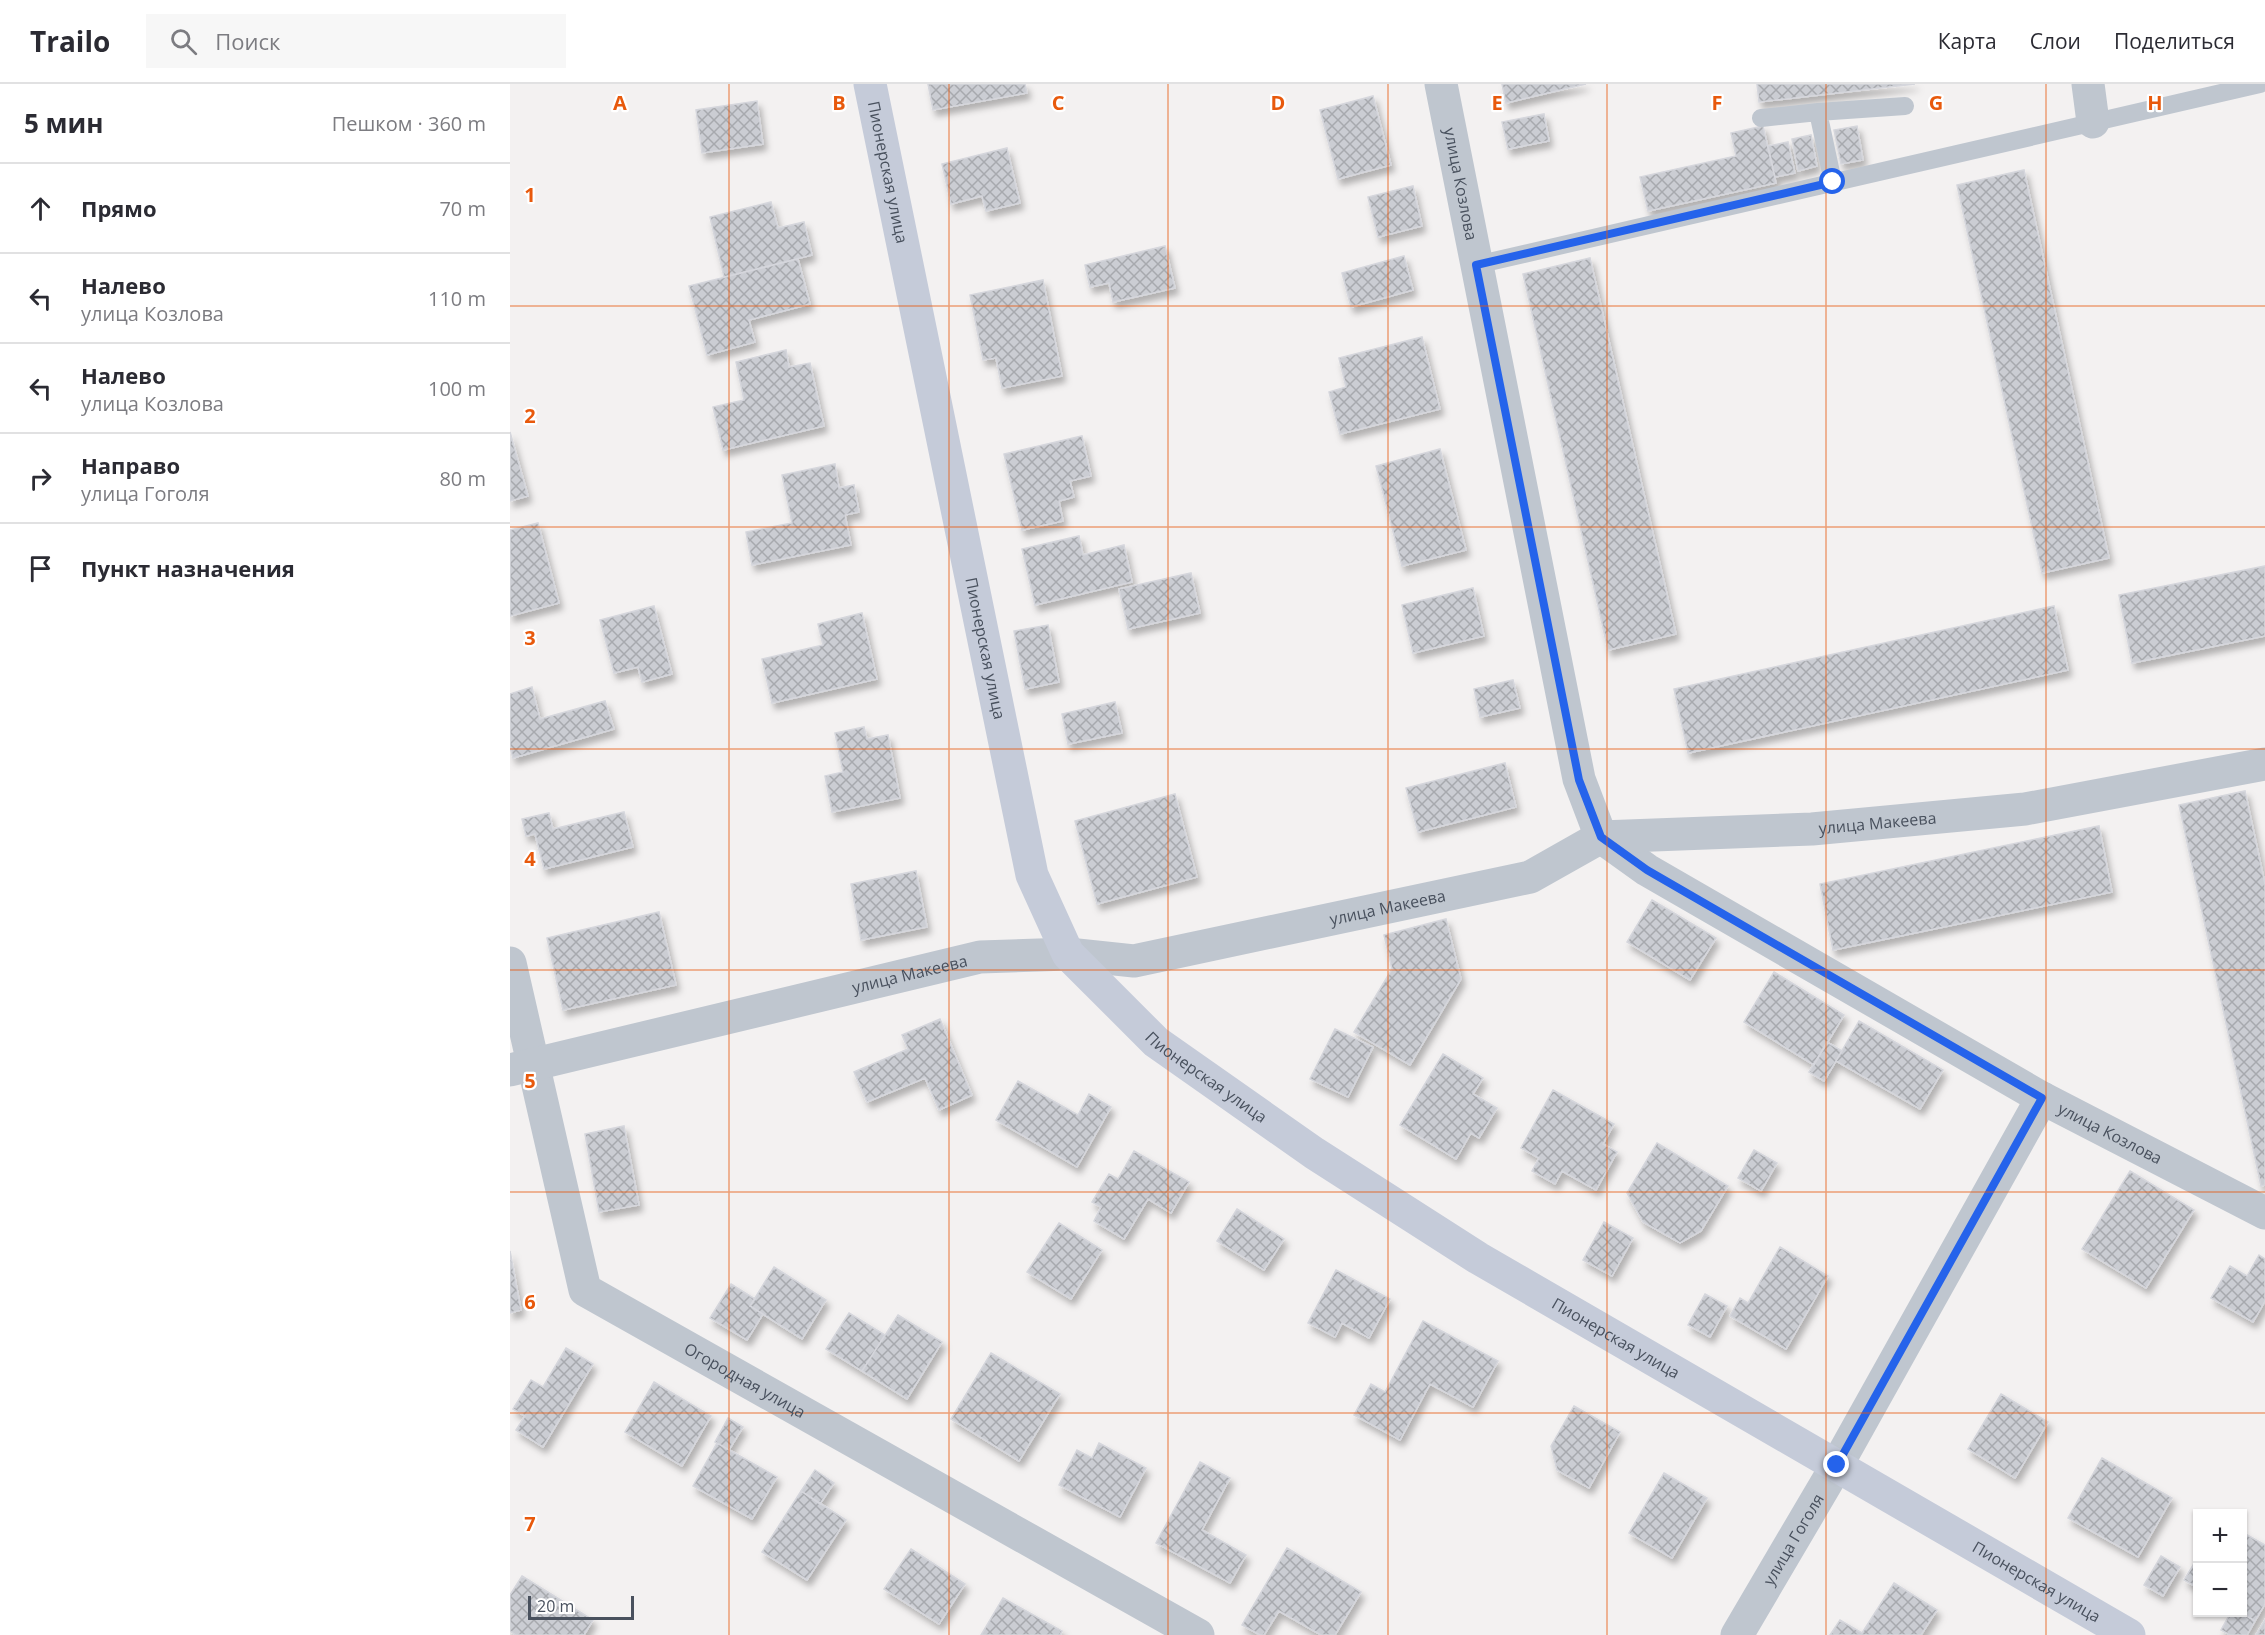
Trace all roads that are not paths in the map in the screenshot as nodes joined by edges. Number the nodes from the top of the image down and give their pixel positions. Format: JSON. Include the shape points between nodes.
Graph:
{"nodes":[{"id":1,"x":870,"y":84,"type":"edge"},
{"id":2,"x":1441,"y":84,"type":"edge"},
{"id":3,"x":2088,"y":84,"type":"edge"},
{"id":4,"x":2260,"y":84,"type":"edge"},
{"id":5,"x":1905,"y":106,"type":"dead end"},
{"id":6,"x":1818,"y":112,"type":"junction"},
{"id":7,"x":1761,"y":118,"type":"dead end"},
{"id":8,"x":2093,"y":122,"type":"junction"},
{"id":9,"x":1833,"y":182,"type":"junction"},
{"id":10,"x":1476,"y":265,"type":"junction"},
{"id":11,"x":2265,"y":764,"type":"edge"},
{"id":12,"x":1601,"y":837,"type":"junction"},
{"id":13,"x":1068,"y":954,"type":"junction"},
{"id":14,"x":510,"y":963,"type":"edge"},
{"id":15,"x":522,"y":1068,"type":"edge"},
{"id":16,"x":2042,"y":1098,"type":"junction"},
{"id":17,"x":2265,"y":1213,"type":"edge"},
{"id":18,"x":1837,"y":1465,"type":"junction"},
{"id":19,"x":1198,"y":1635,"type":"edge"},
{"id":20,"x":1737,"y":1635,"type":"edge"},
{"id":21,"x":2129,"y":1635,"type":"edge"}],
"edges":[{"from":1,"to":13,"type":"street","name":"Пионерская улица","via":[[1032,875]]},
{"from":2,"to":10,"type":"street","name":"улица Козлова"},
{"from":3,"to":8,"type":"street"},
{"from":4,"to":8,"type":"lane"},
{"from":5,"to":6,"type":"lane"},
{"from":6,"to":7,"type":"lane"},
{"from":6,"to":9,"type":"lane"},
{"from":8,"to":9,"type":"lane"},
{"from":9,"to":10,"type":"lane"},
{"from":10,"to":12,"type":"street","name":"улица Козлова","via":[[1579,780]]},
{"from":11,"to":12,"type":"street","name":"улица Макеева","via":[[2025,809],[1812,829]]},
{"from":12,"to":13,"type":"street","name":"улица Макеева","via":[[1530,877],[1134,961]]},
{"from":12,"to":16,"type":"street","name":"улица Козлова","via":[[1647,870]]},
{"from":13,"to":15,"type":"street","name":"улица Макеева","via":[[980,957]]},
{"from":13,"to":18,"type":"street","name":"Пионерская улица","via":[[1156,1042],[1314,1153],[1478,1258]]},
{"from":14,"to":15,"type":"street","name":"Огородная улица"},
{"from":15,"to":19,"type":"street","name":"Огородная улица","via":[[585,1290]]},
{"from":16,"to":17,"type":"street","name":"улица Козлова"},
{"from":16,"to":18,"type":"street","name":"улица Гоголя"},
{"from":18,"to":20,"type":"street","name":"улица Гоголя"},
{"from":18,"to":21,"type":"street","name":"Пионерская улица"}]}
